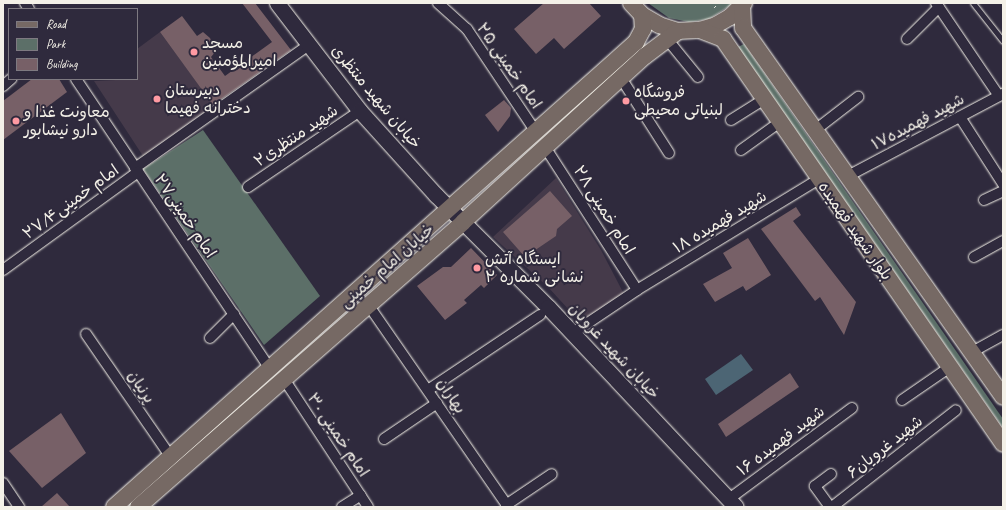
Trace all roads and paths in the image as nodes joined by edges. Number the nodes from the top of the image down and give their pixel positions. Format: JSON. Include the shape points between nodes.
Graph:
{"nodes":[{"id":1,"x":277,"y":3,"type":"edge"},
{"id":2,"x":438,"y":3,"type":"edge"},
{"id":3,"x":631,"y":3,"type":"edge"},
{"id":4,"x":973,"y":3,"type":"edge"},
{"id":5,"x":743,"y":4,"type":"edge"},
{"id":6,"x":938,"y":5,"type":"edge"},
{"id":7,"x":642,"y":15,"type":"junction"},
{"id":8,"x":700,"y":30,"type":"junction"},
{"id":9,"x":673,"y":35,"type":"junction"},
{"id":10,"x":906,"y":39,"type":"dead end"},
{"id":11,"x":1003,"y":41,"type":"edge"},
{"id":12,"x":309,"y":45,"type":"junction"},
{"id":13,"x":698,"y":77,"type":"dead end"},
{"id":14,"x":621,"y":78,"type":"junction"},
{"id":15,"x":77,"y":80,"type":"edge"},
{"id":16,"x":1001,"y":95,"type":"edge"},
{"id":17,"x":858,"y":97,"type":"dead end"},
{"id":18,"x":764,"y":99,"type":"junction"},
{"id":19,"x":360,"y":111,"type":"junction"},
{"id":20,"x":960,"y":117,"type":"junction"},
{"id":21,"x":731,"y":120,"type":"dead end"},
{"id":22,"x":780,"y":122,"type":"junction"},
{"id":23,"x":814,"y":131,"type":"junction"},
{"id":24,"x":536,"y":132,"type":"junction"},
{"id":25,"x":545,"y":147,"type":"junction"},
{"id":26,"x":741,"y":150,"type":"dead end"},
{"id":27,"x":669,"y":153,"type":"dead end"},
{"id":28,"x":136,"y":170,"type":"junction"},
{"id":29,"x":1000,"y":172,"type":"edge"},
{"id":30,"x":846,"y":177,"type":"junction"},
{"id":31,"x":819,"y":179,"type":"junction"},
{"id":32,"x":1003,"y":184,"type":"edge"},
{"id":33,"x":248,"y":187,"type":"dead end"},
{"id":34,"x":1003,"y":190,"type":"edge"},
{"id":35,"x":984,"y":200,"type":"dead end"},
{"id":36,"x":450,"y":210,"type":"junction"},
{"id":37,"x":463,"y":222,"type":"junction"},
{"id":38,"x":1003,"y":241,"type":"edge"},
{"id":39,"x":974,"y":257,"type":"dead end"},
{"id":40,"x":3,"y":270,"type":"edge"},
{"id":41,"x":637,"y":290,"type":"junction"},
{"id":42,"x":367,"y":303,"type":"junction"},
{"id":43,"x":234,"y":314,"type":"junction"},
{"id":44,"x":540,"y":315,"type":"dead end"},
{"id":45,"x":573,"y":333,"type":"junction"},
{"id":46,"x":86,"y":334,"type":"dead end"},
{"id":47,"x":1003,"y":335,"type":"edge"},
{"id":48,"x":210,"y":338,"type":"dead end"},
{"id":49,"x":972,"y":352,"type":"junction"},
{"id":50,"x":950,"y":367,"type":"junction"},
{"id":51,"x":270,"y":369,"type":"junction"},
{"id":52,"x":284,"y":379,"type":"junction"},
{"id":53,"x":428,"y":390,"type":"junction"},
{"id":54,"x":1003,"y":397,"type":"edge"},
{"id":55,"x":902,"y":400,"type":"dead end"},
{"id":56,"x":437,"y":403,"type":"junction"},
{"id":57,"x":852,"y":408,"type":"dead end"},
{"id":58,"x":956,"y":410,"type":"dead end"},
{"id":59,"x":384,"y":439,"type":"dead end"},
{"id":60,"x":1003,"y":443,"type":"edge"},
{"id":61,"x":171,"y":457,"type":"junction"},
{"id":62,"x":552,"y":474,"type":"dead end"},
{"id":63,"x":831,"y":474,"type":"dead end"},
{"id":64,"x":3,"y":483,"type":"edge"},
{"id":65,"x":361,"y":495,"type":"junction"},
{"id":66,"x":732,"y":503,"type":"edge"},
{"id":67,"x":144,"y":505,"type":"edge"},
{"id":68,"x":507,"y":506,"type":"edge"},
{"id":69,"x":19,"y":507,"type":"edge"},
{"id":70,"x":114,"y":507,"type":"edge"},
{"id":71,"x":342,"y":507,"type":"edge"},
{"id":72,"x":368,"y":507,"type":"edge"},
{"id":73,"x":831,"y":507,"type":"edge"}],
"edges":[{"from":1,"to":12,"type":"street","name":"خیابان شهید منتظری"},
{"from":2,"to":24,"type":"street","name":"امام خمینی ۲۵","via":[[467,30]]},
{"from":3,"to":7,"type":"main road"},
{"from":4,"to":11,"type":"lane"},
{"from":5,"to":8,"type":"main road","via":[[722,22]]},
{"from":5,"to":23,"type":"main road","name":"بلوار شهید فهمیده","via":[[744,28]]},
{"from":6,"to":10,"type":"street"},
{"from":6,"to":16,"type":"street"},
{"from":7,"to":9,"type":"main road"},
{"from":7,"to":24,"type":"main road","name":"خیابان امام خمینی","via":[[643,29],[636,42]]},
{"from":8,"to":9,"type":"main road"},
{"from":8,"to":18,"type":"main road","name":"بلوار شهید فهمیده","via":[[723,39]]},
{"from":9,"to":13,"type":"street"},
{"from":9,"to":14,"type":"main road","name":"خیابان امام خمینی"},
{"from":12,"to":19,"type":"street","name":"خیابان شهید منتظری"},
{"from":12,"to":28,"type":"street","name":"امام خمینی۲۷/۴"},
{"from":14,"to":25,"type":"main road","name":"خیابان امام خمینی"},
{"from":14,"to":27,"type":"street"},
{"from":15,"to":28,"type":"street","name":"امام خمینی۲۷"},
{"from":16,"to":20,"type":"street","name":"شهید فهمیده۱۷"},
{"from":17,"to":23,"type":"street"},
{"from":18,"to":21,"type":"street"},
{"from":18,"to":22,"type":"main road","name":"بلوار شهید فهمیده"},
{"from":19,"to":33,"type":"street","name":"شهید منتظری۲"},
{"from":19,"to":36,"type":"street","name":"خیابان شهید منتظری"},
{"from":20,"to":29,"type":"street"},
{"from":20,"to":30,"type":"street","name":"شهید فهمیده۱۷"},
{"from":22,"to":26,"type":"street"},
{"from":22,"to":31,"type":"main road","name":"بلوار شهید فهمیده"},
{"from":23,"to":30,"type":"main road","name":"بلوار شهید فهمیده"},
{"from":24,"to":36,"type":"main road","name":"خیابان امام خمینی"},
{"from":25,"to":37,"type":"main road","name":"خیابان امام خمینی"},
{"from":25,"to":41,"type":"street","name":"امام خمینی ۲۸"},
{"from":28,"to":40,"type":"street","name":"امام خمینی۲۷/۴"},
{"from":28,"to":43,"type":"street","name":"امام خمینی۲۷"},
{"from":29,"to":32,"type":"street"},
{"from":30,"to":49,"type":"main road","name":"بلوار شهید فهمیده"},
{"from":31,"to":41,"type":"street","name":"شهید فهمیده ۱۸"},
{"from":31,"to":50,"type":"main road","name":"بلوار شهید فهمیده"},
{"from":34,"to":35,"type":"street"},
{"from":36,"to":37,"type":"street","name":"خیابان شهید منتظری"},
{"from":36,"to":51,"type":"main road","name":"خیابان امام خمینی"},
{"from":37,"to":42,"type":"main road","name":"خیابان امام خمینی"},
{"from":37,"to":45,"type":"street","name":"خیابان شهید غرویان"},
{"from":38,"to":39,"type":"street"},
{"from":41,"to":45,"type":"street","name":"شهید فهمیده ۱۸"},
{"from":42,"to":52,"type":"main road","name":"خیابان امام خمینی"},
{"from":42,"to":53,"type":"street","name":"بهاران"},
{"from":43,"to":48,"type":"street"},
{"from":43,"to":51,"type":"street","name":"امام خمینی۲۷"},
{"from":44,"to":53,"type":"street"},
{"from":45,"to":66,"type":"street","name":"خیابان شهید غرویان"},
{"from":46,"to":61,"type":"street","name":"پرنیان"},
{"from":47,"to":49,"type":"street"},
{"from":49,"to":54,"type":"main road","name":"بلوار شهید فهمیده"},
{"from":50,"to":55,"type":"street"},
{"from":50,"to":60,"type":"main road","name":"بلوار شهید فهمیده"},
{"from":51,"to":61,"type":"main road","name":"خیابان امام خمینی"},
{"from":52,"to":65,"type":"street","name":"امام خمینی ۳۰"},
{"from":52,"to":67,"type":"main road","name":"خیابان امام خمینی"},
{"from":53,"to":56,"type":"street","name":"بهاران"},
{"from":56,"to":59,"type":"street"},
{"from":56,"to":68,"type":"street","name":"بهاران"},
{"from":57,"to":66,"type":"street","name":"شهید فهمیده ۱۶"},
{"from":58,"to":73,"type":"street","name":"شهید غرویان۶"},
{"from":61,"to":70,"type":"main road","name":"خیابان امام خمینی"},
{"from":62,"to":68,"type":"street"},
{"from":63,"to":73,"type":"street","via":[[815,486]]},
{"from":64,"to":69,"type":"street"},
{"from":65,"to":71,"type":"street"},
{"from":65,"to":72,"type":"street","name":"امام خمینی ۳۰"}]}
